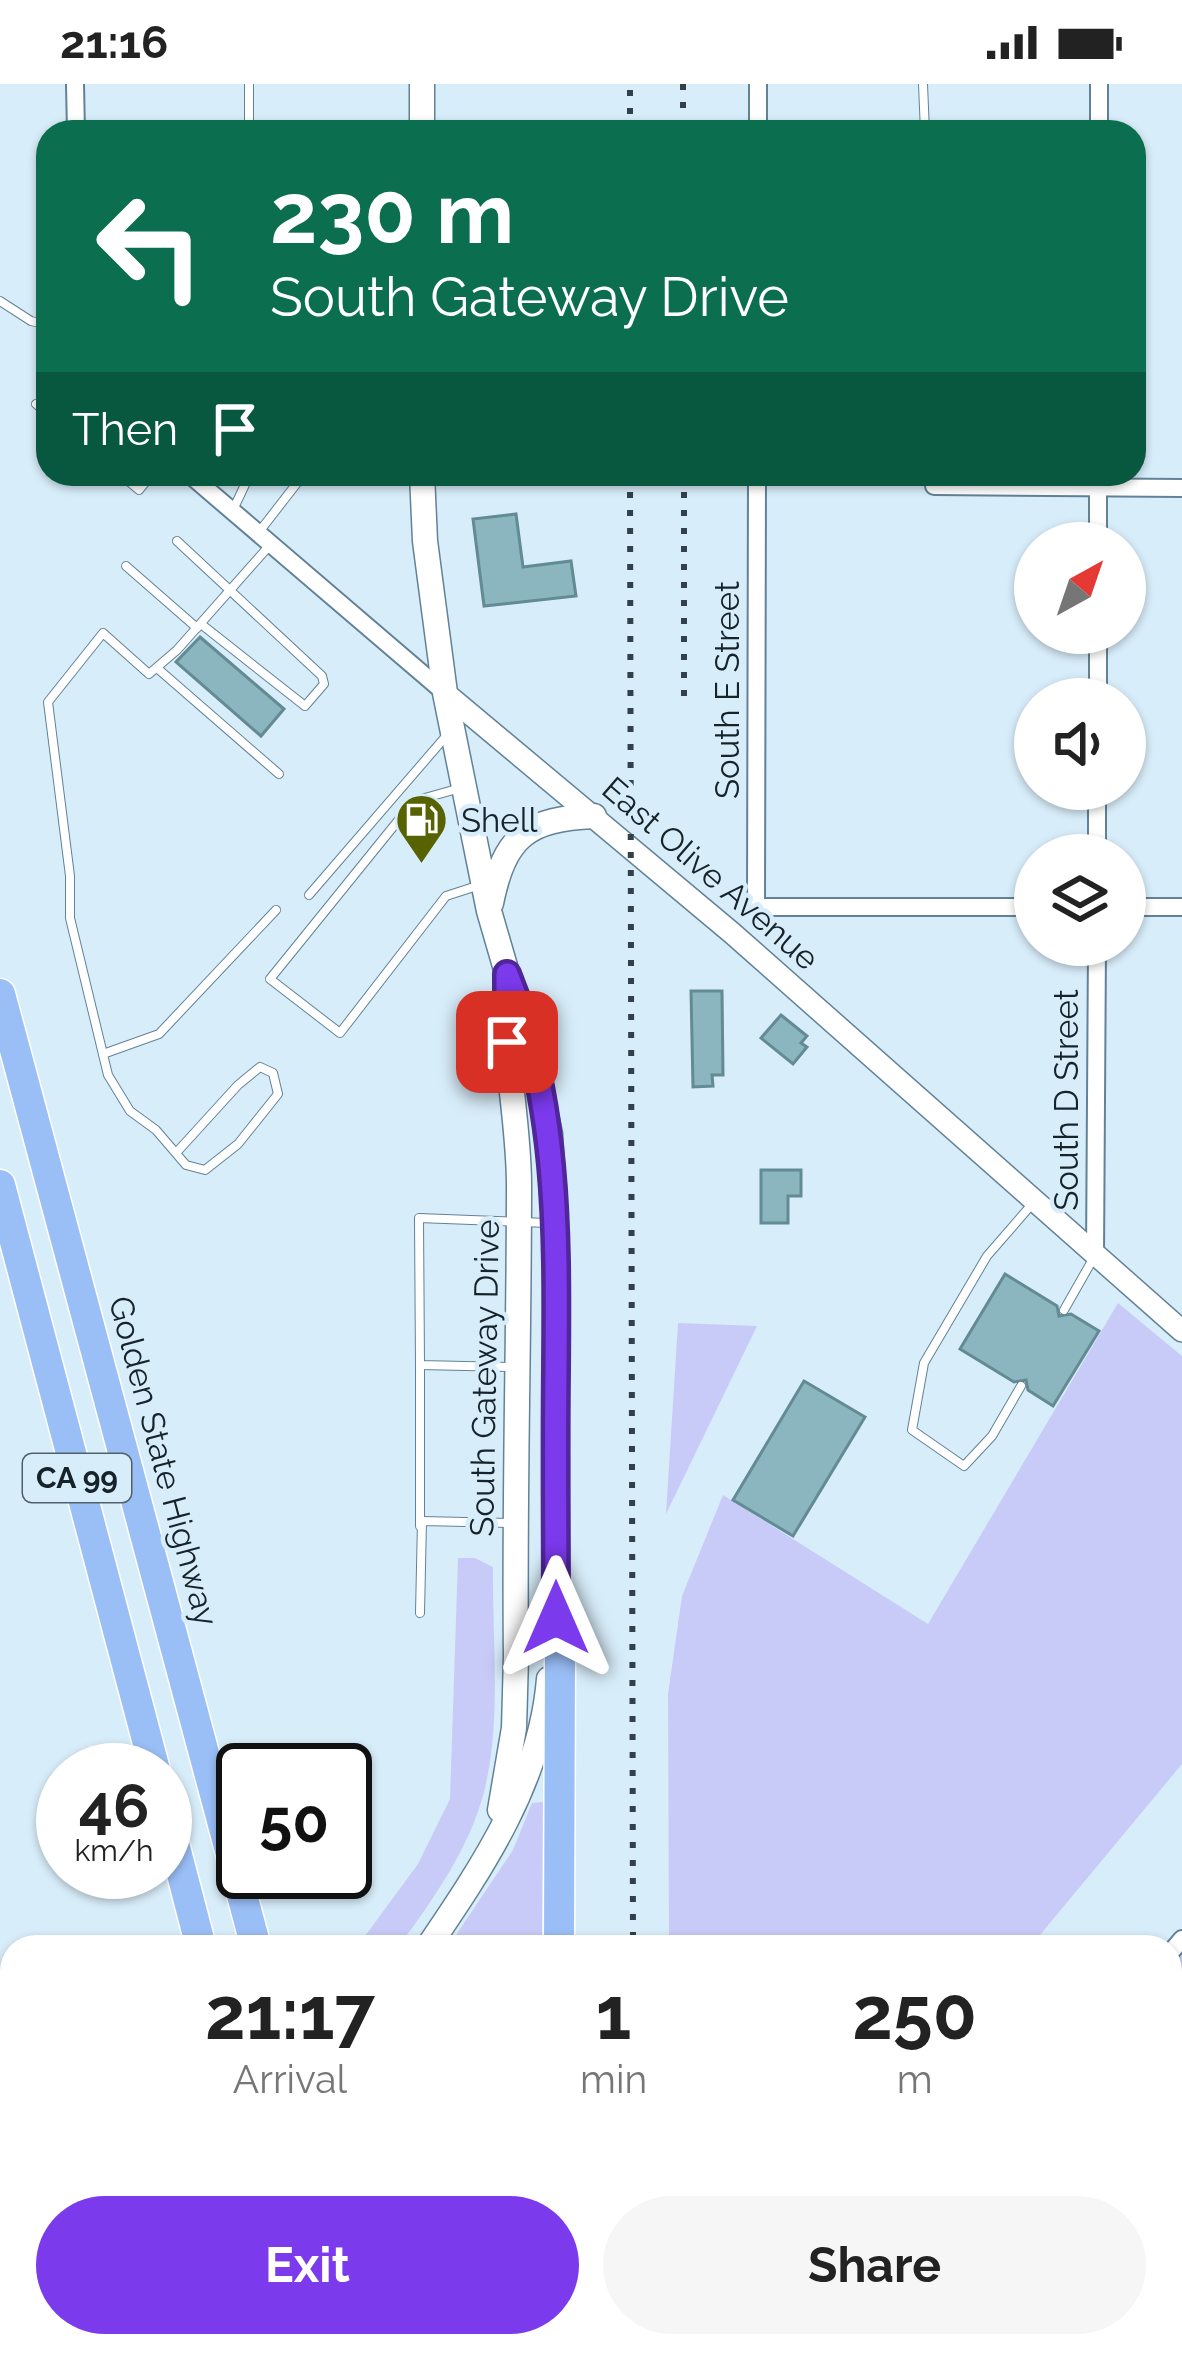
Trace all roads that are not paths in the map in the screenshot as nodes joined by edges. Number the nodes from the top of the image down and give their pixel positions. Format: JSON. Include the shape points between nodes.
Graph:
{"nodes":[{"id":1,"x":75,"y":84,"type":"edge"},
{"id":2,"x":249,"y":84,"type":"edge"},
{"id":3,"x":422,"y":84,"type":"edge"},
{"id":4,"x":758,"y":84,"type":"edge"},
{"id":5,"x":923,"y":84,"type":"edge"},
{"id":6,"x":1100,"y":84,"type":"edge"},
{"id":7,"x":76,"y":120,"type":"edge"},
{"id":8,"x":249,"y":120,"type":"edge"},
{"id":9,"x":422,"y":120,"type":"edge"},
{"id":10,"x":758,"y":120,"type":"edge"},
{"id":11,"x":924,"y":120,"type":"edge"},
{"id":12,"x":1099,"y":120,"type":"edge"},
{"id":13,"x":0,"y":301,"type":"edge"},
{"id":14,"x":36,"y":322,"type":"edge"},
{"id":15,"x":1146,"y":485,"type":"edge"},
{"id":16,"x":203,"y":486,"type":"edge"},
{"id":17,"x":244,"y":486,"type":"edge"},
{"id":18,"x":297,"y":486,"type":"edge"},
{"id":19,"x":423,"y":486,"type":"edge"},
{"id":20,"x":758,"y":486,"type":"edge"},
{"id":21,"x":1098,"y":486,"type":"edge"},
{"id":22,"x":1182,"y":488,"type":"edge"},
{"id":23,"x":232,"y":511,"type":"junction"},
{"id":24,"x":1098,"y":522,"type":"edge"},
{"id":25,"x":265,"y":539,"type":"junction"},
{"id":26,"x":177,"y":541,"type":"dead end"},
{"id":27,"x":126,"y":566,"type":"dead end"},
{"id":28,"x":231,"y":590,"type":"junction"},
{"id":29,"x":199,"y":626,"type":"junction"},
{"id":30,"x":157,"y":668,"type":"junction"},
{"id":31,"x":445,"y":693,"type":"junction"},
{"id":32,"x":452,"y":730,"type":"junction"},
{"id":33,"x":279,"y":774,"type":"dead end"},
{"id":34,"x":464,"y":787,"type":"junction"},
{"id":35,"x":595,"y":816,"type":"junction"},
{"id":36,"x":484,"y":884,"type":"junction"},
{"id":37,"x":309,"y":895,"type":"dead end"},
{"id":38,"x":756,"y":907,"type":"junction"},
{"id":39,"x":1014,"y":907,"type":"edge"},
{"id":40,"x":1146,"y":907,"type":"edge"},
{"id":41,"x":1182,"y":907,"type":"edge"},
{"id":42,"x":276,"y":910,"type":"dead end"},
{"id":43,"x":489,"y":911,"type":"junction"},
{"id":44,"x":732,"y":932,"type":"junction"},
{"id":45,"x":1097,"y":966,"type":"edge"},
{"id":46,"x":507,"y":974,"type":"junction"},
{"id":47,"x":1,"y":996,"type":"edge"},
{"id":48,"x":103,"y":1054,"type":"junction"},
{"id":49,"x":176,"y":1153,"type":"junction"},
{"id":50,"x":0,"y":1185,"type":"edge"},
{"id":51,"x":1034,"y":1202,"type":"junction"},
{"id":52,"x":518,"y":1221,"type":"junction"},
{"id":53,"x":556,"y":1223,"type":"junction"},
{"id":54,"x":1095,"y":1256,"type":"junction"},
{"id":55,"x":1064,"y":1310,"type":"dead end"},
{"id":56,"x":1182,"y":1331,"type":"edge"},
{"id":57,"x":420,"y":1365,"type":"junction"},
{"id":58,"x":517,"y":1367,"type":"junction"},
{"id":59,"x":1021,"y":1386,"type":"dead end"},
{"id":60,"x":515,"y":1523,"type":"junction"},
{"id":61,"x":556,"y":1523,"type":"junction"},
{"id":62,"x":420,"y":1526,"type":"junction"},
{"id":63,"x":420,"y":1613,"type":"dead end"},
{"id":64,"x":556,"y":1618,"type":"junction"},
{"id":65,"x":148,"y":1743,"type":"edge"},
{"id":66,"x":488,"y":1852,"type":"junction"},
{"id":67,"x":189,"y":1899,"type":"edge"},
{"id":68,"x":199,"y":1935,"type":"edge"},
{"id":69,"x":253,"y":1935,"type":"edge"},
{"id":70,"x":436,"y":1935,"type":"edge"},
{"id":71,"x":559,"y":1935,"type":"edge"}],
"edges":[{"from":1,"to":7,"type":"street"},
{"from":2,"to":8,"type":"lane"},
{"from":3,"to":9,"type":"main road"},
{"from":4,"to":10,"type":"street"},
{"from":5,"to":11,"type":"lane"},
{"from":6,"to":12,"type":"street"},
{"from":13,"to":14,"type":"lane"},
{"from":15,"to":22,"type":"street"},
{"from":16,"to":23,"type":"street","name":"East Olive Avenue"},
{"from":17,"to":23,"type":"lane"},
{"from":18,"to":25,"type":"lane"},
{"from":19,"to":31,"type":"main road","name":"South Gateway Drive"},
{"from":20,"to":38,"type":"street","name":"South E Street"},
{"from":21,"to":24,"type":"street"},
{"from":23,"to":25,"type":"street","name":"East Olive Avenue"},
{"from":25,"to":28,"type":"lane"},
{"from":25,"to":31,"type":"street","name":"East Olive Avenue"},
{"from":26,"to":28,"type":"lane"},
{"from":27,"to":29,"type":"lane"},
{"from":28,"to":29,"type":"lane"},
{"from":28,"to":29,"type":"lane","via":[[322,676],[319,694],[305,706]]},
{"from":29,"to":30,"type":"lane"},
{"from":30,"to":33,"type":"lane"},
{"from":30,"to":48,"type":"lane","via":[[149,674],[103,633],[48,702],[70,919]]},
{"from":31,"to":32,"type":"main road","name":"South Gateway Drive"},
{"from":31,"to":35,"type":"street","name":"East Olive Avenue"},
{"from":32,"to":34,"type":"main road","name":"South Gateway Drive"},
{"from":32,"to":37,"type":"lane"},
{"from":34,"to":36,"type":"main road","name":"South Gateway Drive"},
{"from":34,"to":36,"type":"lane","via":[[415,801],[270,979],[340,1033],[446,896]]},
{"from":35,"to":43,"type":"main road","via":[[556,817],[530,829],[501,865]]},
{"from":35,"to":44,"type":"street","name":"East Olive Avenue"},
{"from":36,"to":43,"type":"main road","name":"South Gateway Drive"},
{"from":38,"to":39,"type":"street"},
{"from":38,"to":44,"type":"street"},
{"from":40,"to":41,"type":"street"},
{"from":42,"to":48,"type":"lane","via":[[159,1034]]},
{"from":43,"to":46,"type":"main road","name":"South Gateway Drive"},
{"from":44,"to":51,"type":"street","name":"East Olive Avenue"},
{"from":45,"to":54,"type":"street","name":"South D Street"},
{"from":46,"to":52,"type":"main road","name":"South Gateway Drive"},
{"from":46,"to":53,"type":"main road","name":"South Gateway Drive","via":[[539,1072]]},
{"from":47,"to":69,"type":"highway","name":"Golden State Highway","number":"CA 99"},
{"from":48,"to":49,"type":"lane","via":[[130,1112]]},
{"from":49,"to":49,"type":"lane","via":[[205,1170],[238,1144],[278,1094],[273,1073],[260,1067],[249,1076]]},
{"from":50,"to":65,"type":"highway","number":"CA 99"},
{"from":51,"to":54,"type":"street","name":"East Olive Avenue"},
{"from":51,"to":59,"type":"lane","via":[[987,1256],[924,1363],[912,1430],[964,1466]]},
{"from":52,"to":53,"type":"lane"},
{"from":52,"to":57,"type":"lane","via":[[419,1218]]},
{"from":52,"to":58,"type":"main road","name":"South Gateway Drive"},
{"from":53,"to":61,"type":"main road","name":"South Gateway Drive"},
{"from":54,"to":55,"type":"lane"},
{"from":54,"to":56,"type":"street","name":"East Olive Avenue"},
{"from":57,"to":58,"type":"lane"},
{"from":57,"to":62,"type":"lane"},
{"from":58,"to":60,"type":"main road","name":"South Gateway Drive"},
{"from":60,"to":61,"type":"main road"},
{"from":60,"to":62,"type":"lane"},
{"from":60,"to":66,"type":"main road","name":"South Gateway Drive","via":[[514,1728]]},
{"from":61,"to":64,"type":"main road","name":"South Gateway Drive"},
{"from":62,"to":63,"type":"lane"},
{"from":64,"to":66,"type":"main road","name":"South Gateway Drive","via":[[536,1747]]},
{"from":64,"to":71,"type":"highway"},
{"from":66,"to":70,"type":"main road","name":"South Gateway Drive"},
{"from":67,"to":68,"type":"highway"}]}
